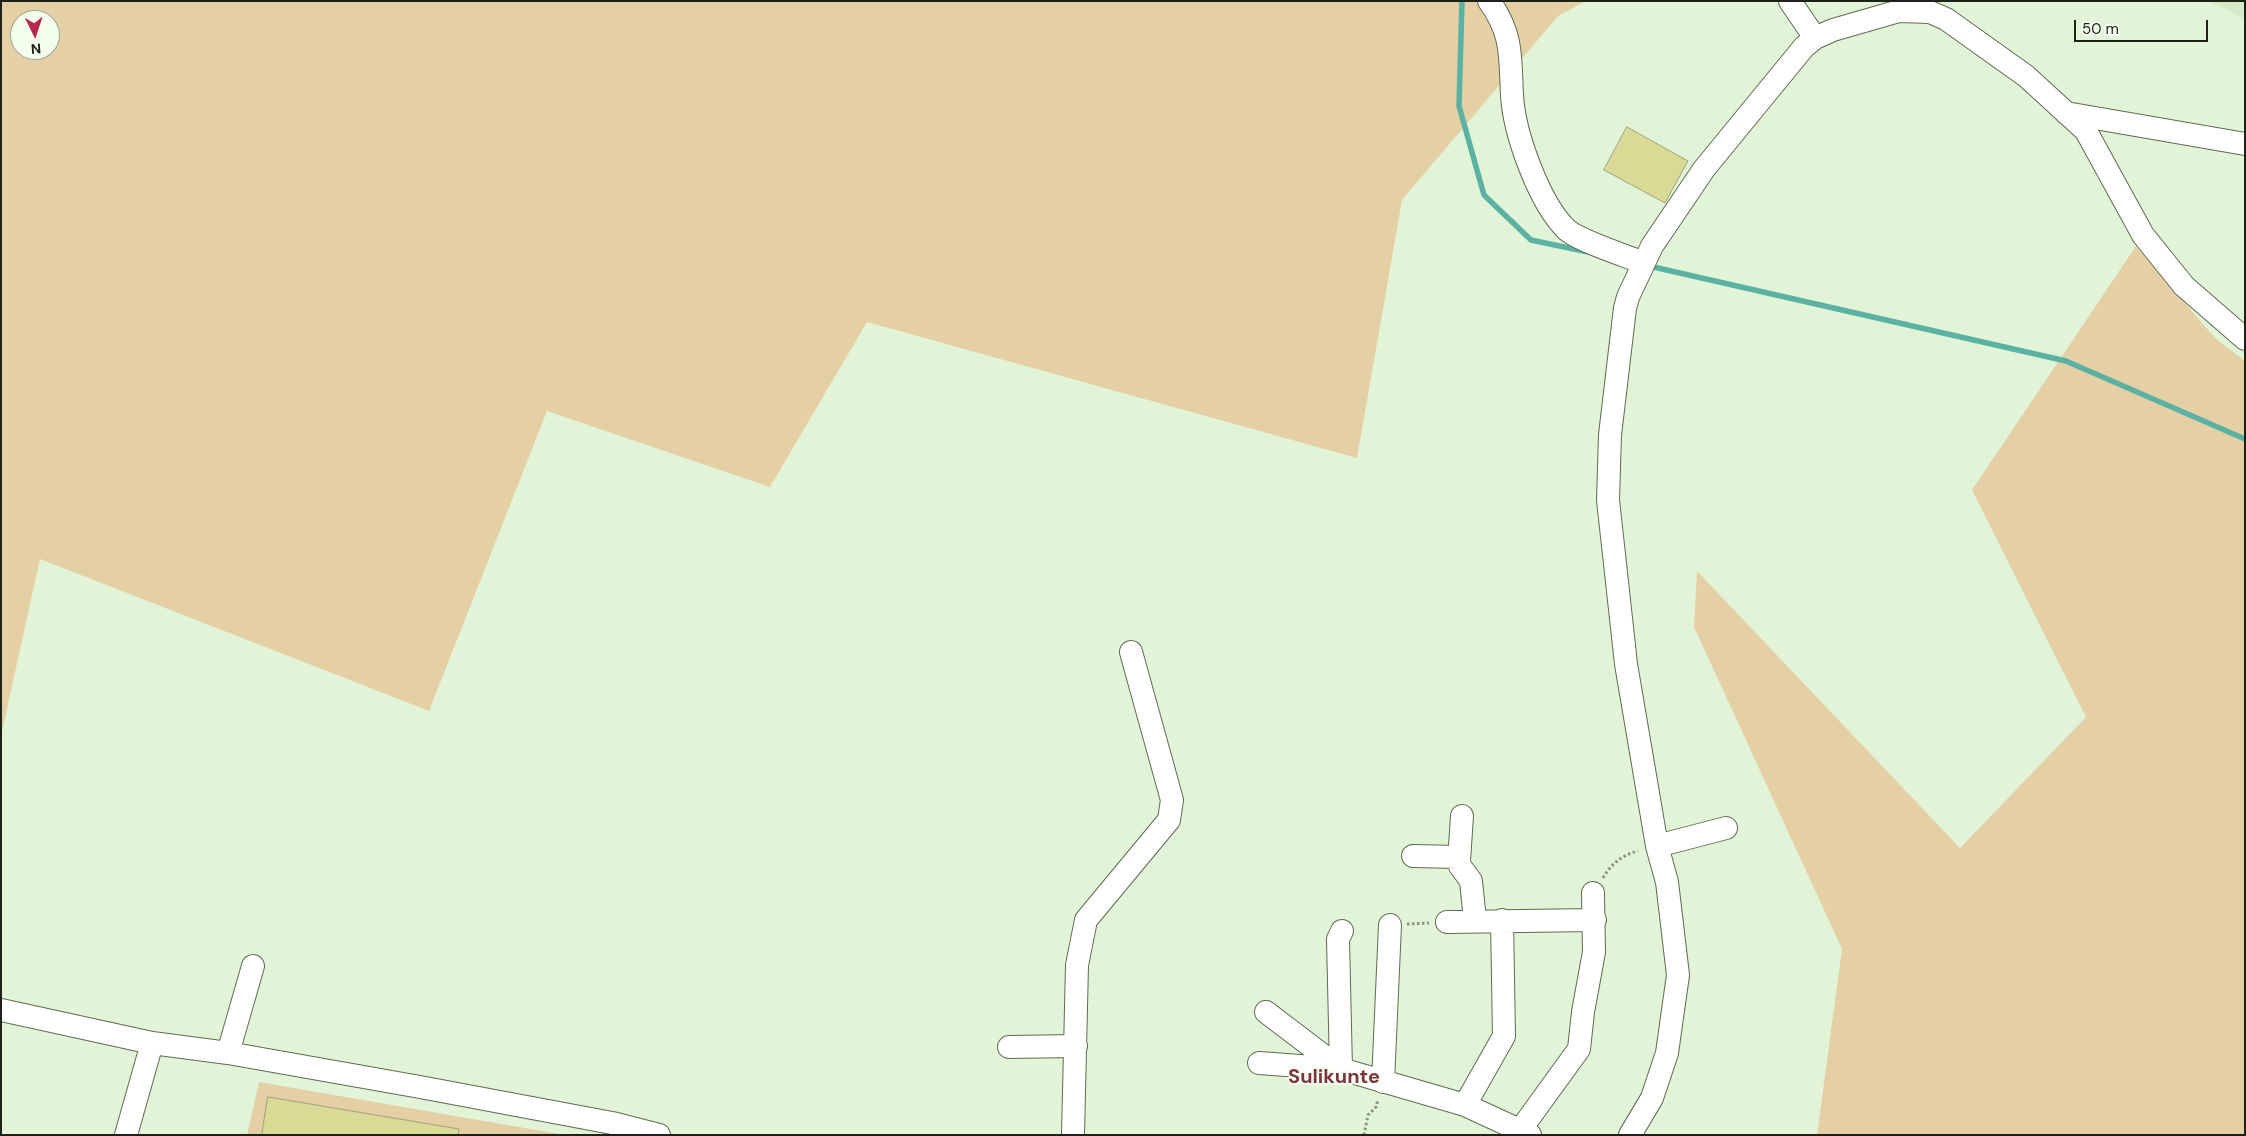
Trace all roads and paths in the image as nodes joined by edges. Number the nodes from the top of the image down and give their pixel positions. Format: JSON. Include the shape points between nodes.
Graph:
{"nodes":[{"id":1,"x":1489,"y":1,"type":"edge"},
{"id":2,"x":1790,"y":1,"type":"edge"},
{"id":3,"x":1816,"y":38,"type":"junction"},
{"id":4,"x":2066,"y":113,"type":"junction"},
{"id":5,"x":2245,"y":144,"type":"edge"},
{"id":6,"x":1641,"y":268,"type":"junction"},
{"id":7,"x":2245,"y":339,"type":"edge"},
{"id":8,"x":1131,"y":652,"type":"dead end"},
{"id":9,"x":1462,"y":816,"type":"dead end"},
{"id":10,"x":1726,"y":828,"type":"dead end"},
{"id":11,"x":1657,"y":846,"type":"junction"},
{"id":12,"x":1413,"y":856,"type":"dead end"},
{"id":13,"x":1459,"y":857,"type":"junction"},
{"id":14,"x":1593,"y":894,"type":"joint"},
{"id":15,"x":1475,"y":920,"type":"junction"},
{"id":16,"x":1502,"y":920,"type":"junction"},
{"id":17,"x":1595,"y":920,"type":"junction"},
{"id":18,"x":1447,"y":922,"type":"joint"},
{"id":19,"x":1390,"y":925,"type":"joint"},
{"id":20,"x":1342,"y":931,"type":"dead end"},
{"id":21,"x":253,"y":966,"type":"dead end"},
{"id":22,"x":1,"y":1010,"type":"edge"},
{"id":23,"x":1266,"y":1012,"type":"dead end"},
{"id":24,"x":152,"y":1043,"type":"junction"},
{"id":25,"x":1076,"y":1046,"type":"junction"},
{"id":26,"x":1009,"y":1048,"type":"dead end"},
{"id":27,"x":228,"y":1053,"type":"junction"},
{"id":28,"x":1259,"y":1063,"type":"dead end"},
{"id":29,"x":1341,"y":1069,"type":"junction"},
{"id":30,"x":1383,"y":1082,"type":"junction"},
{"id":31,"x":1465,"y":1105,"type":"junction"},
{"id":32,"x":1525,"y":1132,"type":"edge"},
{"id":33,"x":126,"y":1135,"type":"edge"},
{"id":34,"x":659,"y":1135,"type":"edge"},
{"id":35,"x":1073,"y":1135,"type":"edge"},
{"id":36,"x":1364,"y":1135,"type":"edge"},
{"id":37,"x":1630,"y":1135,"type":"edge"}],
"edges":[{"from":1,"to":6,"type":"street","via":[[1500,15],[1510,43],[1513,111],[1536,185],[1568,231]]},
{"from":2,"to":3,"type":"street"},
{"from":3,"to":4,"type":"street","via":[[1899,11],[1930,12],[1946,19],[2026,76]]},
{"from":3,"to":6,"type":"street","via":[[1804,47],[1704,169],[1652,246]]},
{"from":4,"to":5,"type":"street"},
{"from":4,"to":7,"type":"street","via":[[2086,131],[2136,224],[2178,280]]},
{"from":6,"to":11,"type":"street","via":[[1625,308],[1610,435],[1608,500],[1626,664]]},
{"from":8,"to":25,"type":"street","via":[[1172,800],[1169,820],[1086,920],[1076,965]]},
{"from":9,"to":13,"type":"street"},
{"from":10,"to":11,"type":"street"},
{"from":11,"to":14,"type":"path","via":[[1627,854],[1610,866]]},
{"from":11,"to":37,"type":"street","via":[[1667,882],[1677,961],[1677,988],[1667,1053],[1654,1094]]},
{"from":12,"to":13,"type":"street"},
{"from":13,"to":15,"type":"street","via":[[1460,866],[1471,881]]},
{"from":14,"to":17,"type":"street"},
{"from":15,"to":16,"type":"street"},
{"from":15,"to":18,"type":"street"},
{"from":16,"to":17,"type":"street"},
{"from":16,"to":31,"type":"street","via":[[1504,1036]]},
{"from":17,"to":32,"type":"street","via":[[1594,952],[1579,1049]]},
{"from":18,"to":19,"type":"path"},
{"from":19,"to":30,"type":"street"},
{"from":20,"to":29,"type":"street","via":[[1338,939]]},
{"from":21,"to":27,"type":"street"},
{"from":22,"to":24,"type":"street"},
{"from":23,"to":29,"type":"street"},
{"from":24,"to":27,"type":"street"},
{"from":24,"to":33,"type":"street"},
{"from":25,"to":26,"type":"street"},
{"from":25,"to":35,"type":"street"},
{"from":27,"to":34,"type":"street","via":[[612,1123]]},
{"from":28,"to":29,"type":"street"},
{"from":29,"to":30,"type":"street"},
{"from":30,"to":31,"type":"street"},
{"from":30,"to":36,"type":"path","via":[[1376,1107],[1368,1115]]},
{"from":31,"to":32,"type":"street"}]}
